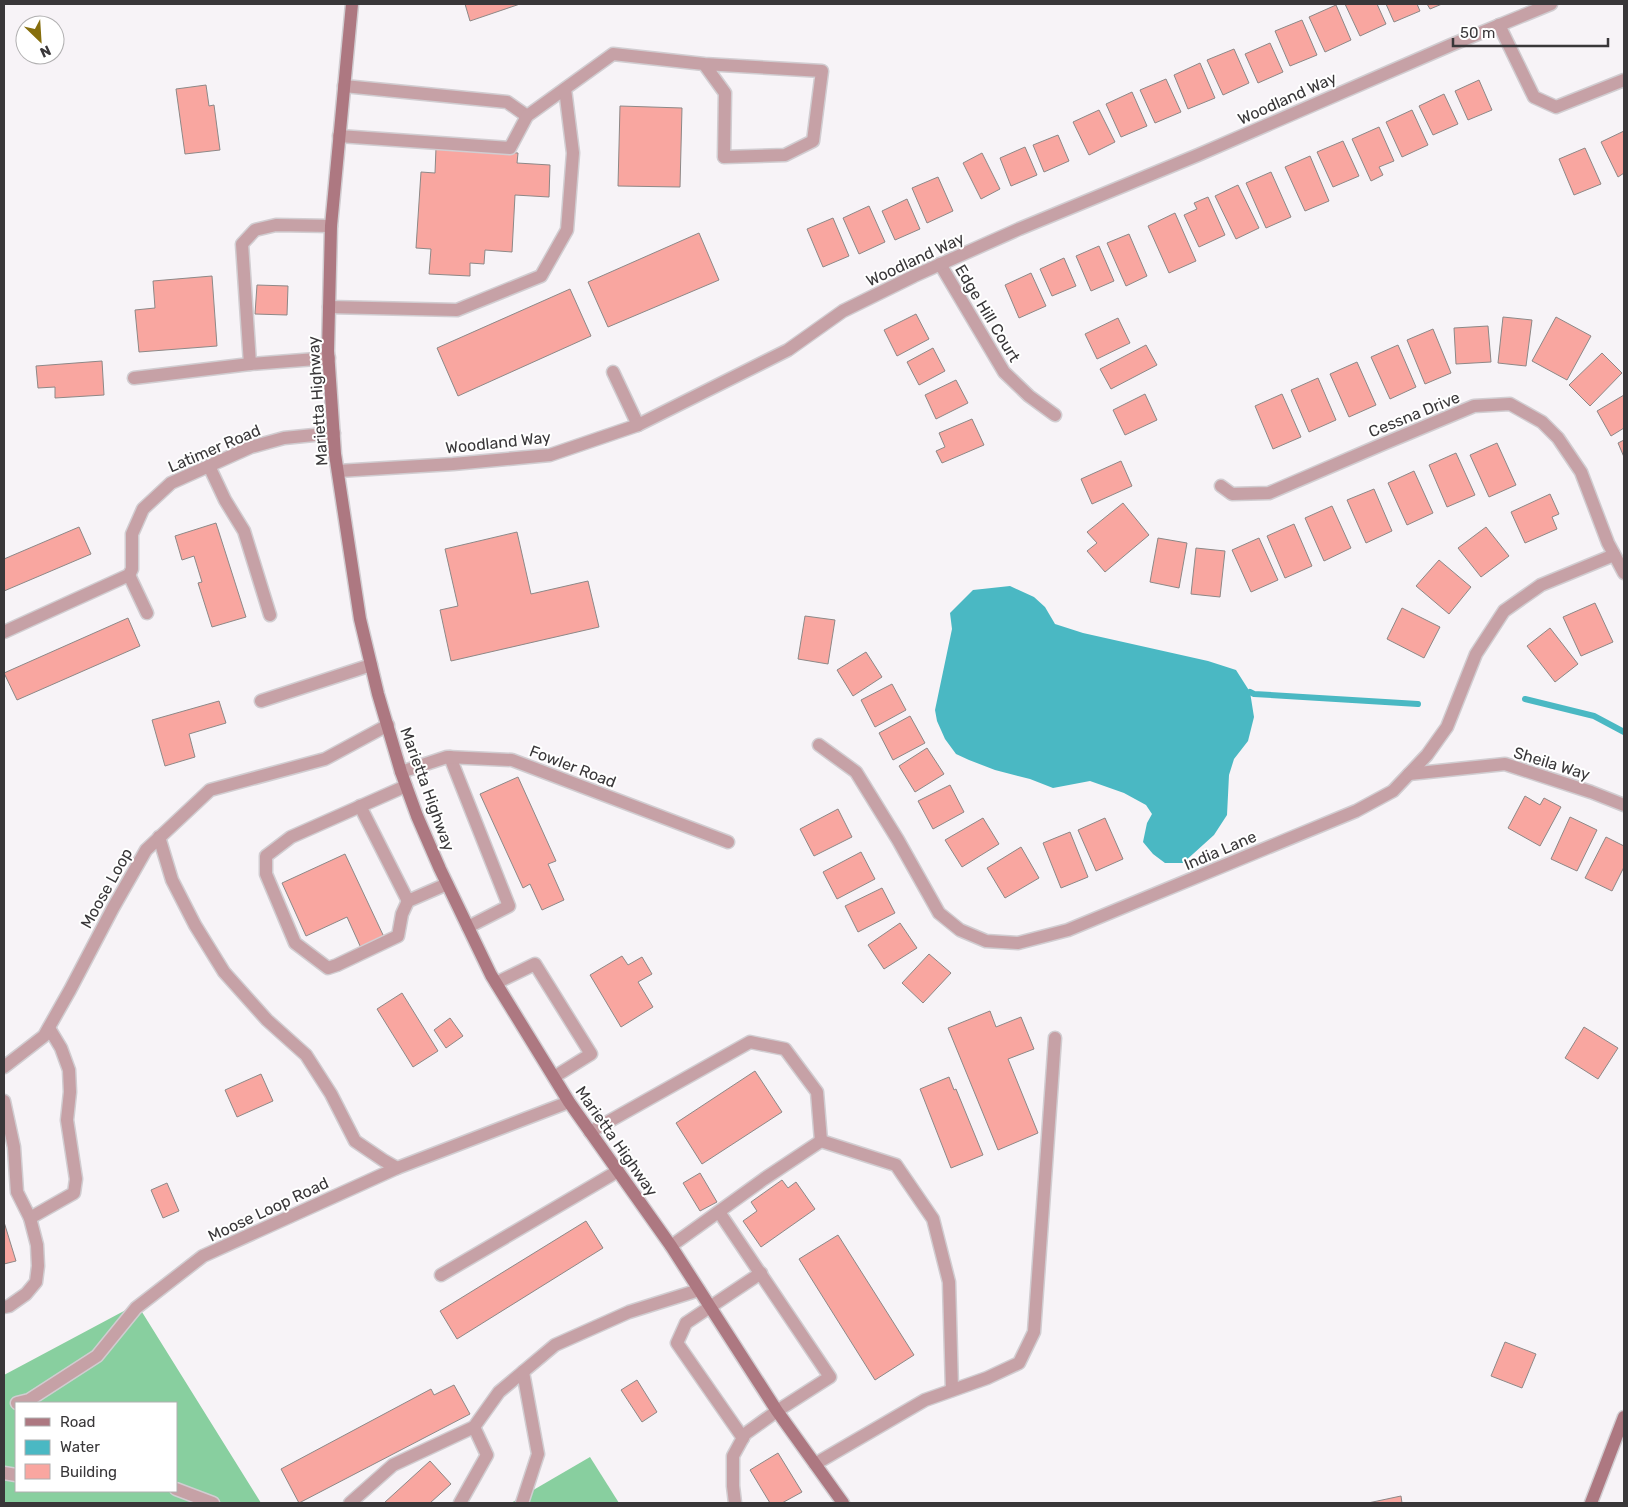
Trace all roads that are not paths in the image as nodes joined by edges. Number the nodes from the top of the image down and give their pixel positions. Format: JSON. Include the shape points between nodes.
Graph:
{"nodes":[{"id":1,"x":352,"y":4,"type":"edge"},
{"id":2,"x":1550,"y":4,"type":"edge"},
{"id":3,"x":1499,"y":25,"type":"junction"},
{"id":4,"x":704,"y":64,"type":"junction"},
{"id":5,"x":1624,"y":80,"type":"edge"},
{"id":6,"x":344,"y":86,"type":"junction"},
{"id":7,"x":564,"y":89,"type":"junction"},
{"id":8,"x":527,"y":116,"type":"junction"},
{"id":9,"x":339,"y":136,"type":"junction"},
{"id":10,"x":331,"y":226,"type":"junction"},
{"id":11,"x":940,"y":264,"type":"junction"},
{"id":12,"x":329,"y":307,"type":"junction"},
{"id":13,"x":329,"y":358,"type":"junction"},
{"id":14,"x":250,"y":364,"type":"junction"},
{"id":15,"x":614,"y":372,"type":"dead end"},
{"id":16,"x":134,"y":378,"type":"dead end"},
{"id":17,"x":1055,"y":415,"type":"dead end"},
{"id":18,"x":638,"y":425,"type":"junction"},
{"id":19,"x":334,"y":433,"type":"junction"},
{"id":20,"x":209,"y":466,"type":"junction"},
{"id":21,"x":338,"y":471,"type":"junction"},
{"id":22,"x":1222,"y":486,"type":"dead end"},
{"id":23,"x":1614,"y":555,"type":"junction"},
{"id":24,"x":1624,"y":573,"type":"edge"},
{"id":25,"x":129,"y":575,"type":"junction"},
{"id":26,"x":147,"y":614,"type":"dead end"},
{"id":27,"x":270,"y":615,"type":"dead end"},
{"id":28,"x":4,"y":632,"type":"edge"},
{"id":29,"x":371,"y":665,"type":"junction"},
{"id":30,"x":261,"y":701,"type":"dead end"},
{"id":31,"x":388,"y":725,"type":"junction"},
{"id":32,"x":818,"y":745,"type":"dead end"},
{"id":33,"x":450,"y":758,"type":"junction"},
{"id":34,"x":401,"y":772,"type":"junction"},
{"id":35,"x":1409,"y":774,"type":"junction"},
{"id":36,"x":406,"y":786,"type":"junction"},
{"id":37,"x":1624,"y":805,"type":"edge"},
{"id":38,"x":360,"y":806,"type":"junction"},
{"id":39,"x":159,"y":838,"type":"junction"},
{"id":40,"x":728,"y":842,"type":"dead end"},
{"id":41,"x":447,"y":884,"type":"junction"},
{"id":42,"x":408,"y":901,"type":"junction"},
{"id":43,"x":468,"y":927,"type":"junction"},
{"id":44,"x":496,"y":984,"type":"junction"},
{"id":45,"x":49,"y":1028,"type":"junction"},
{"id":46,"x":1055,"y":1038,"type":"dead end"},
{"id":47,"x":4,"y":1067,"type":"edge"},
{"id":48,"x":554,"y":1077,"type":"junction"},
{"id":49,"x":4,"y":1101,"type":"edge"},
{"id":50,"x":570,"y":1102,"type":"junction"},
{"id":51,"x":590,"y":1132,"type":"junction"},
{"id":52,"x":821,"y":1141,"type":"junction"},
{"id":53,"x":397,"y":1168,"type":"junction"},
{"id":54,"x":618,"y":1171,"type":"junction"},
{"id":55,"x":719,"y":1212,"type":"junction"},
{"id":56,"x":30,"y":1218,"type":"junction"},
{"id":57,"x":671,"y":1246,"type":"junction"},
{"id":58,"x":761,"y":1273,"type":"junction"},
{"id":59,"x":441,"y":1275,"type":"dead end"},
{"id":60,"x":699,"y":1290,"type":"junction"},
{"id":61,"x":710,"y":1306,"type":"junction"},
{"id":62,"x":4,"y":1307,"type":"edge"},
{"id":63,"x":523,"y":1372,"type":"junction"},
{"id":64,"x":952,"y":1390,"type":"junction"},
{"id":65,"x":21,"y":1402,"type":"edge"},
{"id":66,"x":777,"y":1411,"type":"junction"},
{"id":67,"x":1624,"y":1417,"type":"edge"},
{"id":68,"x":474,"y":1427,"type":"junction"},
{"id":69,"x":743,"y":1438,"type":"junction"},
{"id":70,"x":815,"y":1464,"type":"junction"},
{"id":71,"x":178,"y":1490,"type":"edge"},
{"id":72,"x":213,"y":1503,"type":"edge"},
{"id":73,"x":350,"y":1503,"type":"edge"},
{"id":74,"x":460,"y":1503,"type":"edge"},
{"id":75,"x":522,"y":1503,"type":"edge"},
{"id":76,"x":735,"y":1503,"type":"edge"},
{"id":77,"x":843,"y":1503,"type":"edge"},
{"id":78,"x":1591,"y":1503,"type":"edge"}],
"edges":[{"from":1,"to":6,"type":"main road","name":"Marietta Highway"},
{"from":2,"to":3,"type":"street","name":"Woodland Way"},
{"from":3,"to":5,"type":"street","via":[[1534,98],[1556,107]]},
{"from":3,"to":11,"type":"street","name":"Woodland Way"},
{"from":4,"to":4,"type":"street","via":[[725,93],[724,156],[786,155],[813,141],[822,71]]},
{"from":4,"to":7,"type":"street","via":[[613,54]]},
{"from":6,"to":8,"type":"street","via":[[507,102]]},
{"from":6,"to":9,"type":"main road","name":"Marietta Highway"},
{"from":7,"to":8,"type":"street"},
{"from":7,"to":12,"type":"street","via":[[573,153],[567,230],[541,276],[457,310]]},
{"from":8,"to":9,"type":"street","via":[[510,148]]},
{"from":9,"to":10,"type":"main road","name":"Marietta Highway"},
{"from":10,"to":12,"type":"main road","name":"Marietta Highway"},
{"from":10,"to":14,"type":"street","via":[[276,225],[255,230],[242,244]]},
{"from":11,"to":17,"type":"street","name":"Edge Hill Court","via":[[1004,372]]},
{"from":11,"to":18,"type":"street","name":"Woodland Way","via":[[842,311],[788,350]]},
{"from":12,"to":13,"type":"main road","name":"Marietta Highway"},
{"from":13,"to":14,"type":"street"},
{"from":13,"to":19,"type":"main road","name":"Marietta Highway"},
{"from":14,"to":16,"type":"street"},
{"from":15,"to":18,"type":"street"},
{"from":18,"to":21,"type":"street","name":"Woodland Way","via":[[550,455]]},
{"from":19,"to":20,"type":"street","name":"Latimer Road","via":[[267,442]]},
{"from":19,"to":21,"type":"main road","name":"Marietta Highway"},
{"from":20,"to":25,"type":"street","name":"Latimer Road","via":[[171,483],[143,509],[132,534],[132,569]]},
{"from":20,"to":27,"type":"street","via":[[244,530]]},
{"from":21,"to":29,"type":"main road","name":"Marietta Highway","via":[[360,619]]},
{"from":22,"to":23,"type":"street","name":"Cessna Drive","via":[[1232,494],[1269,493],[1474,406],[1510,404],[1542,422],[1558,438],[1581,472]]},
{"from":23,"to":24,"type":"street","name":"Cessna Drive"},
{"from":23,"to":35,"type":"street","name":"India Lane","via":[[1542,585],[1504,611],[1476,654],[1447,727]]},
{"from":25,"to":26,"type":"street"},
{"from":25,"to":28,"type":"street"},
{"from":29,"to":30,"type":"street"},
{"from":29,"to":31,"type":"main road","name":"Marietta Highway"},
{"from":31,"to":34,"type":"main road","name":"Marietta Highway"},
{"from":31,"to":39,"type":"street","name":"Moose Loop","via":[[325,759],[210,790]]},
{"from":32,"to":35,"type":"street","name":"India Lane","via":[[856,772],[939,913],[960,930],[986,941],[1018,943],[1068,930],[1356,811],[1393,791]]},
{"from":33,"to":34,"type":"street","name":"Fowler Road"},
{"from":33,"to":40,"type":"street","name":"Fowler Road","via":[[512,760]]},
{"from":33,"to":43,"type":"street","via":[[509,906]]},
{"from":34,"to":36,"type":"main road","name":"Marietta Highway"},
{"from":35,"to":37,"type":"street","name":"Sheila Way","via":[[1504,764]]},
{"from":36,"to":38,"type":"street"},
{"from":36,"to":41,"type":"main road","name":"Marietta Highway"},
{"from":38,"to":42,"type":"street"},
{"from":38,"to":42,"type":"street","via":[[291,837],[266,856],[266,874],[295,943],[328,968],[337,965],[398,936]]},
{"from":39,"to":45,"type":"street","name":"Moose Loop","via":[[146,850],[112,908]]},
{"from":39,"to":53,"type":"street","via":[[172,880],[195,926],[224,972],[267,1020],[306,1055],[355,1141]]},
{"from":41,"to":42,"type":"street"},
{"from":41,"to":43,"type":"main road","name":"Marietta Highway"},
{"from":43,"to":44,"type":"main road","name":"Marietta Highway"},
{"from":44,"to":48,"type":"main road","name":"Marietta Highway"},
{"from":44,"to":48,"type":"street","via":[[535,964],[591,1054]]},
{"from":45,"to":47,"type":"street","name":"Moose Loop","via":[[44,1036]]},
{"from":45,"to":56,"type":"street","via":[[69,1070],[67,1120],[76,1179],[74,1193]]},
{"from":46,"to":64,"type":"street","via":[[1034,1332],[1019,1363]]},
{"from":48,"to":50,"type":"main road","name":"Marietta Highway"},
{"from":49,"to":56,"type":"street","via":[[14,1147],[17,1192]]},
{"from":50,"to":51,"type":"main road","name":"Marietta Highway"},
{"from":50,"to":53,"type":"street","name":"Moose Loop Road"},
{"from":51,"to":52,"type":"street","via":[[750,1042],[784,1049],[817,1092]]},
{"from":51,"to":54,"type":"main road","name":"Marietta Highway"},
{"from":52,"to":55,"type":"street"},
{"from":52,"to":64,"type":"street","via":[[896,1165],[933,1219],[949,1282]]},
{"from":53,"to":65,"type":"street","name":"Moose Loop Road","via":[[203,1256],[136,1308],[96,1356]]},
{"from":54,"to":57,"type":"main road","name":"Marietta Highway"},
{"from":54,"to":59,"type":"street"},
{"from":55,"to":57,"type":"street"},
{"from":55,"to":58,"type":"street"},
{"from":56,"to":62,"type":"street","via":[[37,1245],[36,1282],[26,1294]]},
{"from":57,"to":60,"type":"main road","name":"Marietta Highway"},
{"from":58,"to":61,"type":"street"},
{"from":58,"to":66,"type":"street","via":[[830,1377]]},
{"from":60,"to":61,"type":"main road","name":"Marietta Highway"},
{"from":60,"to":63,"type":"street","via":[[629,1312],[555,1345]]},
{"from":61,"to":66,"type":"main road","name":"Marietta Highway"},
{"from":61,"to":69,"type":"street","via":[[686,1323],[677,1343]]},
{"from":63,"to":68,"type":"street","via":[[499,1392]]},
{"from":63,"to":75,"type":"street","via":[[538,1454]]},
{"from":64,"to":70,"type":"street","via":[[925,1400]]},
{"from":66,"to":69,"type":"street"},
{"from":66,"to":70,"type":"main road","name":"Marietta Highway"},
{"from":67,"to":78,"type":"main road"},
{"from":68,"to":73,"type":"street","via":[[393,1465]]},
{"from":68,"to":74,"type":"street","via":[[487,1455]]},
{"from":69,"to":76,"type":"street","via":[[733,1456]]},
{"from":70,"to":77,"type":"main road","name":"Marietta Highway"},
{"from":71,"to":72,"type":"street"}]}
